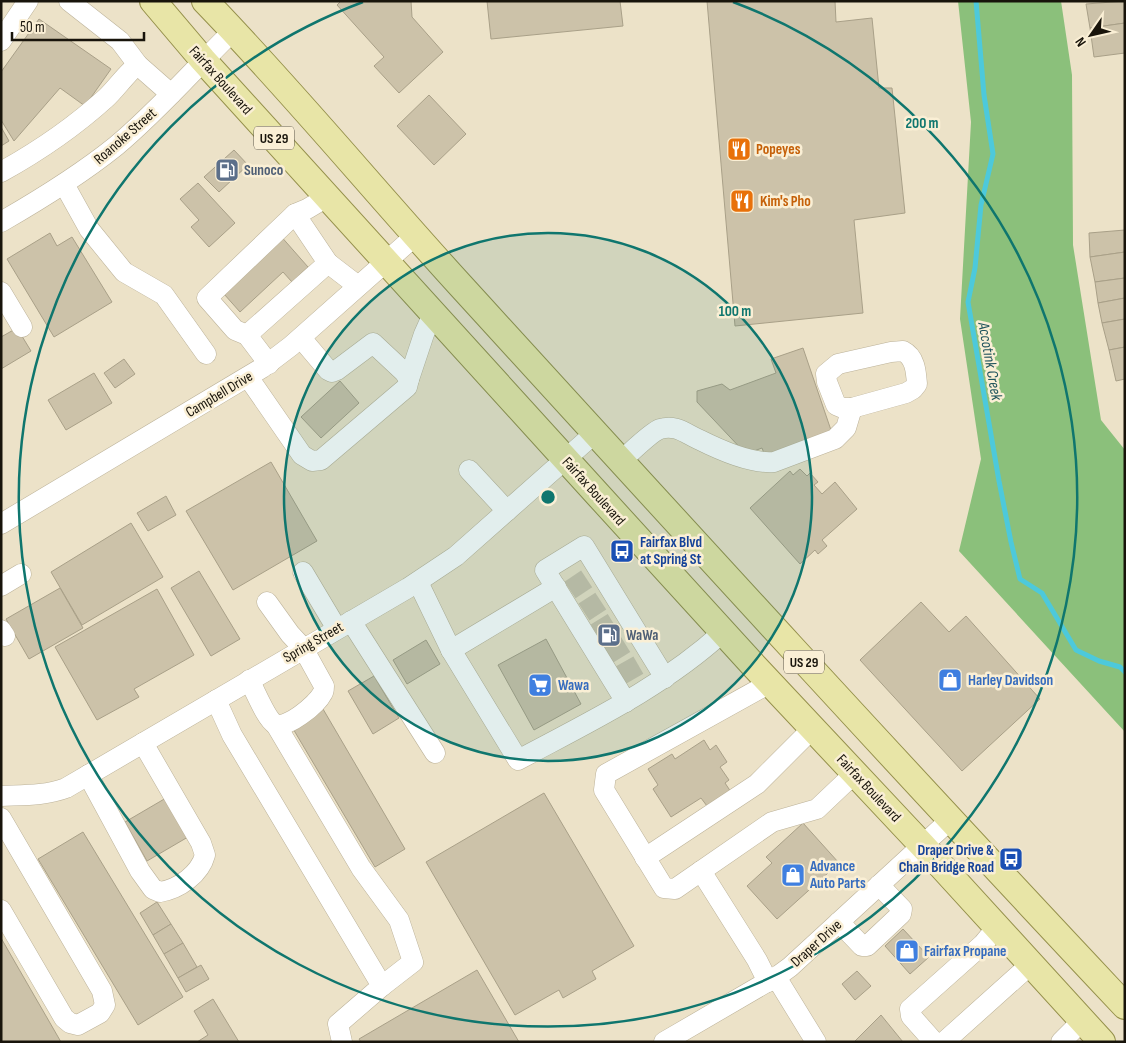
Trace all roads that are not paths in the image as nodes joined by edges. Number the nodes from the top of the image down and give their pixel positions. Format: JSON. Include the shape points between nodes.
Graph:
{"nodes":[{"id":1,"x":28,"y":1,"type":"edge"},
{"id":2,"x":69,"y":1,"type":"edge"},
{"id":3,"x":136,"y":1,"type":"edge"},
{"id":4,"x":153,"y":1,"type":"edge"},
{"id":5,"x":205,"y":1,"type":"edge"},
{"id":6,"x":233,"y":31,"type":"junction"},
{"id":7,"x":1,"y":41,"type":"edge"},
{"id":8,"x":203,"y":60,"type":"junction"},
{"id":9,"x":138,"y":65,"type":"junction"},
{"id":10,"x":170,"y":94,"type":"junction"},
{"id":11,"x":1,"y":172,"type":"edge"},
{"id":12,"x":64,"y":184,"type":"junction"},
{"id":13,"x":327,"y":197,"type":"junction"},
{"id":14,"x":295,"y":214,"type":"junction"},
{"id":15,"x":1,"y":222,"type":"edge"},
{"id":16,"x":415,"y":236,"type":"junction"},
{"id":17,"x":386,"y":262,"type":"junction"},
{"id":18,"x":328,"y":263,"type":"junction"},
{"id":19,"x":358,"y":286,"type":"junction"},
{"id":20,"x":1,"y":292,"type":"edge"},
{"id":21,"x":433,"y":314,"type":"junction"},
{"id":22,"x":22,"y":327,"type":"dead end"},
{"id":23,"x":247,"y":335,"type":"junction"},
{"id":24,"x":301,"y":338,"type":"junction"},
{"id":25,"x":206,"y":354,"type":"dead end"},
{"id":26,"x":268,"y":364,"type":"junction"},
{"id":27,"x":248,"y":377,"type":"junction"},
{"id":28,"x":409,"y":379,"type":"junction"},
{"id":29,"x":852,"y":408,"type":"dead end"},
{"id":30,"x":595,"y":433,"type":"junction"},
{"id":31,"x":566,"y":460,"type":"junction"},
{"id":32,"x":621,"y":461,"type":"junction"},
{"id":33,"x":469,"y":470,"type":"dead end"},
{"id":34,"x":507,"y":511,"type":"junction"},
{"id":35,"x":1,"y":524,"type":"edge"},
{"id":36,"x":303,"y":572,"type":"dead end"},
{"id":37,"x":21,"y":574,"type":"dead end"},
{"id":38,"x":418,"y":582,"type":"junction"},
{"id":39,"x":1,"y":586,"type":"edge"},
{"id":40,"x":562,"y":591,"type":"junction"},
{"id":41,"x":267,"y":602,"type":"dead end"},
{"id":42,"x":344,"y":625,"type":"junction"},
{"id":43,"x":723,"y":632,"type":"junction"},
{"id":44,"x":303,"y":648,"type":"junction"},
{"id":45,"x":451,"y":650,"type":"junction"},
{"id":46,"x":665,"y":678,"type":"junction"},
{"id":47,"x":249,"y":680,"type":"junction"},
{"id":48,"x":770,"y":682,"type":"junction"},
{"id":49,"x":216,"y":700,"type":"junction"},
{"id":50,"x":626,"y":702,"type":"junction"},
{"id":51,"x":276,"y":725,"type":"junction"},
{"id":52,"x":805,"y":735,"type":"junction"},
{"id":53,"x":143,"y":743,"type":"junction"},
{"id":54,"x":435,"y":753,"type":"dead end"},
{"id":55,"x":855,"y":773,"type":"junction"},
{"id":56,"x":88,"y":775,"type":"junction"},
{"id":57,"x":1,"y":796,"type":"edge"},
{"id":58,"x":1,"y":818,"type":"edge"},
{"id":59,"x":950,"y":820,"type":"junction"},
{"id":60,"x":923,"y":846,"type":"junction"},
{"id":61,"x":645,"y":858,"type":"junction"},
{"id":62,"x":701,"y":871,"type":"junction"},
{"id":63,"x":880,"y":885,"type":"junction"},
{"id":64,"x":1,"y":910,"type":"edge"},
{"id":65,"x":839,"y":922,"type":"junction"},
{"id":66,"x":997,"y":927,"type":"junction"},
{"id":67,"x":1031,"y":964,"type":"junction"},
{"id":68,"x":772,"y":979,"type":"junction"},
{"id":69,"x":382,"y":986,"type":"junction"},
{"id":70,"x":1125,"y":1006,"type":"edge"},
{"id":71,"x":1082,"y":1021,"type":"junction"},
{"id":72,"x":342,"y":1042,"type":"edge"},
{"id":73,"x":664,"y":1042,"type":"edge"},
{"id":74,"x":816,"y":1042,"type":"edge"},
{"id":75,"x":934,"y":1042,"type":"edge"},
{"id":76,"x":944,"y":1042,"type":"edge"},
{"id":77,"x":1061,"y":1042,"type":"edge"},
{"id":78,"x":1102,"y":1042,"type":"edge"}],
"edges":[{"from":1,"to":7,"type":"street"},
{"from":2,"to":9,"type":"street","via":[[120,41]]},
{"from":3,"to":8,"type":"main road","number":"US 29"},
{"from":4,"to":8,"type":"main road","name":"Fairfax Boulevard"},
{"from":5,"to":6,"type":"main road","number":"US 29"},
{"from":6,"to":8,"type":"street","name":"Roanoke Street"},
{"from":6,"to":16,"type":"main road","number":"US 29"},
{"from":8,"to":10,"type":"street","name":"Roanoke Street"},
{"from":8,"to":13,"type":"main road","name":"Fairfax Boulevard","number":"US 29"},
{"from":9,"to":10,"type":"street"},
{"from":9,"to":11,"type":"street","via":[[61,136]]},
{"from":10,"to":12,"type":"street","name":"Roanoke Street","via":[[118,145]]},
{"from":12,"to":15,"type":"street","name":"Roanoke Street"},
{"from":12,"to":25,"type":"street","via":[[89,229],[124,272],[164,295]]},
{"from":13,"to":14,"type":"street"},
{"from":13,"to":17,"type":"main road","name":"Fairfax Boulevard","number":"US 29"},
{"from":14,"to":18,"type":"street"},
{"from":14,"to":23,"type":"street","via":[[207,298],[235,330]]},
{"from":16,"to":17,"type":"street","name":"Campbell Drive"},
{"from":16,"to":30,"type":"main road","number":"US 29"},
{"from":17,"to":19,"type":"street","name":"Campbell Drive"},
{"from":17,"to":21,"type":"main road","name":"Fairfax Boulevard","number":"US 29"},
{"from":18,"to":19,"type":"street"},
{"from":18,"to":23,"type":"street"},
{"from":19,"to":24,"type":"street","name":"Campbell Drive"},
{"from":20,"to":22,"type":"street"},
{"from":21,"to":28,"type":"street"},
{"from":21,"to":31,"type":"main road","name":"Fairfax Boulevard","number":"US 29"},
{"from":23,"to":26,"type":"street"},
{"from":24,"to":26,"type":"street","name":"Campbell Drive"},
{"from":24,"to":28,"type":"street","via":[[332,372],[373,343]]},
{"from":26,"to":27,"type":"street","name":"Campbell Drive"},
{"from":27,"to":28,"type":"street","via":[[302,454],[312,461],[321,460],[407,387]]},
{"from":27,"to":35,"type":"street","name":"Campbell Drive"},
{"from":29,"to":32,"type":"street","via":[[846,428],[835,439],[774,462],[752,460],[674,427],[658,430]]},
{"from":30,"to":31,"type":"street","name":"Spring Street"},
{"from":30,"to":32,"type":"main road","number":"US 29"},
{"from":31,"to":34,"type":"street","name":"Spring Street"},
{"from":31,"to":43,"type":"main road","name":"Fairfax Boulevard","number":"US 29"},
{"from":32,"to":59,"type":"main road","number":"US 29"},
{"from":33,"to":34,"type":"street"},
{"from":34,"to":38,"type":"street","name":"Spring Street","via":[[456,556]]},
{"from":36,"to":42,"type":"street"},
{"from":37,"to":39,"type":"street"},
{"from":38,"to":42,"type":"street","name":"Spring Street"},
{"from":38,"to":45,"type":"street"},
{"from":40,"to":45,"type":"street"},
{"from":40,"to":46,"type":"street","via":[[545,570],[584,546],[595,574],[647,660]]},
{"from":40,"to":50,"type":"street","via":[[617,678]]},
{"from":41,"to":44,"type":"street"},
{"from":42,"to":44,"type":"street","name":"Spring Street"},
{"from":42,"to":54,"type":"street"},
{"from":43,"to":46,"type":"street"},
{"from":43,"to":48,"type":"main road","name":"Fairfax Boulevard","number":"US 29"},
{"from":44,"to":47,"type":"street","name":"Spring Street"},
{"from":44,"to":51,"type":"street","via":[[324,686],[323,693],[294,720]]},
{"from":45,"to":50,"type":"street","via":[[518,760]]},
{"from":46,"to":50,"type":"street"},
{"from":47,"to":49,"type":"street","name":"Spring Street"},
{"from":47,"to":51,"type":"street","via":[[270,720]]},
{"from":48,"to":52,"type":"main road","name":"Fairfax Boulevard","number":"US 29"},
{"from":48,"to":61,"type":"street","via":[[606,774],[604,790]]},
{"from":49,"to":53,"type":"street","name":"Spring Street"},
{"from":49,"to":69,"type":"street","via":[[232,735]]},
{"from":51,"to":69,"type":"street","via":[[361,868],[400,920],[413,962]]},
{"from":52,"to":55,"type":"main road","name":"Fairfax Boulevard","number":"US 29"},
{"from":52,"to":61,"type":"street","via":[[756,784]]},
{"from":53,"to":56,"type":"street","name":"Spring Street"},
{"from":53,"to":56,"type":"street","via":[[205,855],[198,870],[184,882],[160,892],[148,883]]},
{"from":55,"to":60,"type":"main road","name":"Fairfax Boulevard","number":"US 29"},
{"from":55,"to":62,"type":"street","via":[[818,808],[772,822]]},
{"from":56,"to":57,"type":"street","name":"Spring Street","via":[[54,792]]},
{"from":58,"to":64,"type":"street","via":[[102,991],[105,1005],[100,1013],[78,1024],[70,1024],[64,1018]]},
{"from":59,"to":60,"type":"street","name":"Draper Drive"},
{"from":59,"to":70,"type":"main road","number":"US 29"},
{"from":60,"to":63,"type":"street","name":"Draper Drive"},
{"from":60,"to":66,"type":"main road","name":"Fairfax Boulevard","number":"US 29"},
{"from":61,"to":62,"type":"street","via":[[664,888],[675,889]]},
{"from":62,"to":68,"type":"street"},
{"from":63,"to":65,"type":"street","name":"Draper Drive"},
{"from":63,"to":65,"type":"street","via":[[902,909],[901,914],[867,946],[862,946]]},
{"from":65,"to":68,"type":"street","name":"Draper Drive","via":[[790,967]]},
{"from":66,"to":67,"type":"main road","name":"Fairfax Boulevard","number":"US 29"},
{"from":66,"to":75,"type":"street","via":[[983,944],[910,1009],[911,1016]]},
{"from":67,"to":71,"type":"main road","name":"Fairfax Boulevard","number":"US 29"},
{"from":67,"to":76,"type":"street"},
{"from":68,"to":73,"type":"street","name":"Draper Drive"},
{"from":68,"to":74,"type":"street"},
{"from":69,"to":72,"type":"street","via":[[338,1024]]},
{"from":71,"to":77,"type":"street"},
{"from":71,"to":78,"type":"main road","name":"Fairfax Boulevard","number":"US 29"}]}
